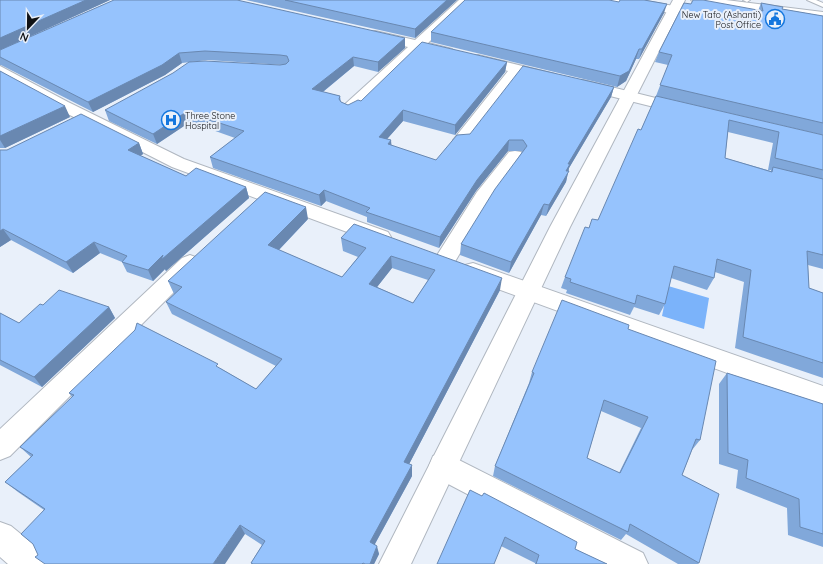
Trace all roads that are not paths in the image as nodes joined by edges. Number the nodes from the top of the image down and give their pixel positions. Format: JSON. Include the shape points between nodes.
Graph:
{"nodes":[{"id":1,"x":466,"y":0,"type":"edge"},
{"id":2,"x":697,"y":0,"type":"edge"},
{"id":3,"x":746,"y":0,"type":"edge"},
{"id":4,"x":810,"y":0,"type":"edge"},
{"id":5,"x":607,"y":2,"type":"edge"},
{"id":6,"x":677,"y":5,"type":"edge"},
{"id":7,"x":823,"y":5,"type":"edge"},
{"id":8,"x":823,"y":10,"type":"edge"},
{"id":9,"x":823,"y":16,"type":"edge"},
{"id":10,"x":365,"y":32,"type":"edge"},
{"id":11,"x":418,"y":44,"type":"junction"},
{"id":12,"x":517,"y":69,"type":"junction"},
{"id":13,"x":0,"y":70,"type":"edge"},
{"id":14,"x":630,"y":96,"type":"junction"},
{"id":15,"x":349,"y":109,"type":"edge"},
{"id":16,"x":112,"y":111,"type":"edge"},
{"id":17,"x":699,"y":113,"type":"edge"},
{"id":18,"x":90,"y":119,"type":"junction"},
{"id":19,"x":65,"y":128,"type":"edge"},
{"id":20,"x":462,"y":140,"type":"edge"},
{"id":21,"x":515,"y":156,"type":"dead end"},
{"id":22,"x":265,"y":194,"type":"junction"},
{"id":23,"x":247,"y":211,"type":"edge"},
{"id":24,"x":400,"y":244,"type":"edge"},
{"id":25,"x":206,"y":249,"type":"edge"},
{"id":26,"x":528,"y":291,"type":"junction"},
{"id":27,"x":823,"y":397,"type":"edge"},
{"id":28,"x":0,"y":447,"type":"edge"},
{"id":29,"x":443,"y":466,"type":"junction"},
{"id":30,"x":0,"y":537,"type":"edge"},
{"id":31,"x":33,"y":564,"type":"edge"},
{"id":32,"x":395,"y":564,"type":"edge"},
{"id":33,"x":632,"y":564,"type":"edge"}],
"edges":[{"from":1,"to":11,"type":"main road"},
{"from":2,"to":9,"type":"main road"},
{"from":3,"to":8,"type":"main road"},
{"from":4,"to":7,"type":"lane"},
{"from":5,"to":6,"type":"main road"},
{"from":6,"to":14,"type":"main road"},
{"from":10,"to":11,"type":"main road"},
{"from":11,"to":12,"type":"main road"},
{"from":11,"to":15,"type":"main road"},
{"from":12,"to":14,"type":"main road"},
{"from":12,"to":20,"type":"main road"},
{"from":13,"to":18,"type":"main road"},
{"from":14,"to":17,"type":"main road"},
{"from":14,"to":26,"type":"main road"},
{"from":16,"to":18,"type":"main road"},
{"from":18,"to":19,"type":"main road"},
{"from":18,"to":22,"type":"main road","via":[[178,163]]},
{"from":21,"to":26,"type":"main road","via":[[437,258]]},
{"from":22,"to":23,"type":"main road"},
{"from":22,"to":24,"type":"main road"},
{"from":25,"to":28,"type":"main road"},
{"from":26,"to":27,"type":"main road"},
{"from":26,"to":29,"type":"main road"},
{"from":29,"to":32,"type":"main road"},
{"from":29,"to":33,"type":"main road"},
{"from":30,"to":31,"type":"main road"}]}
